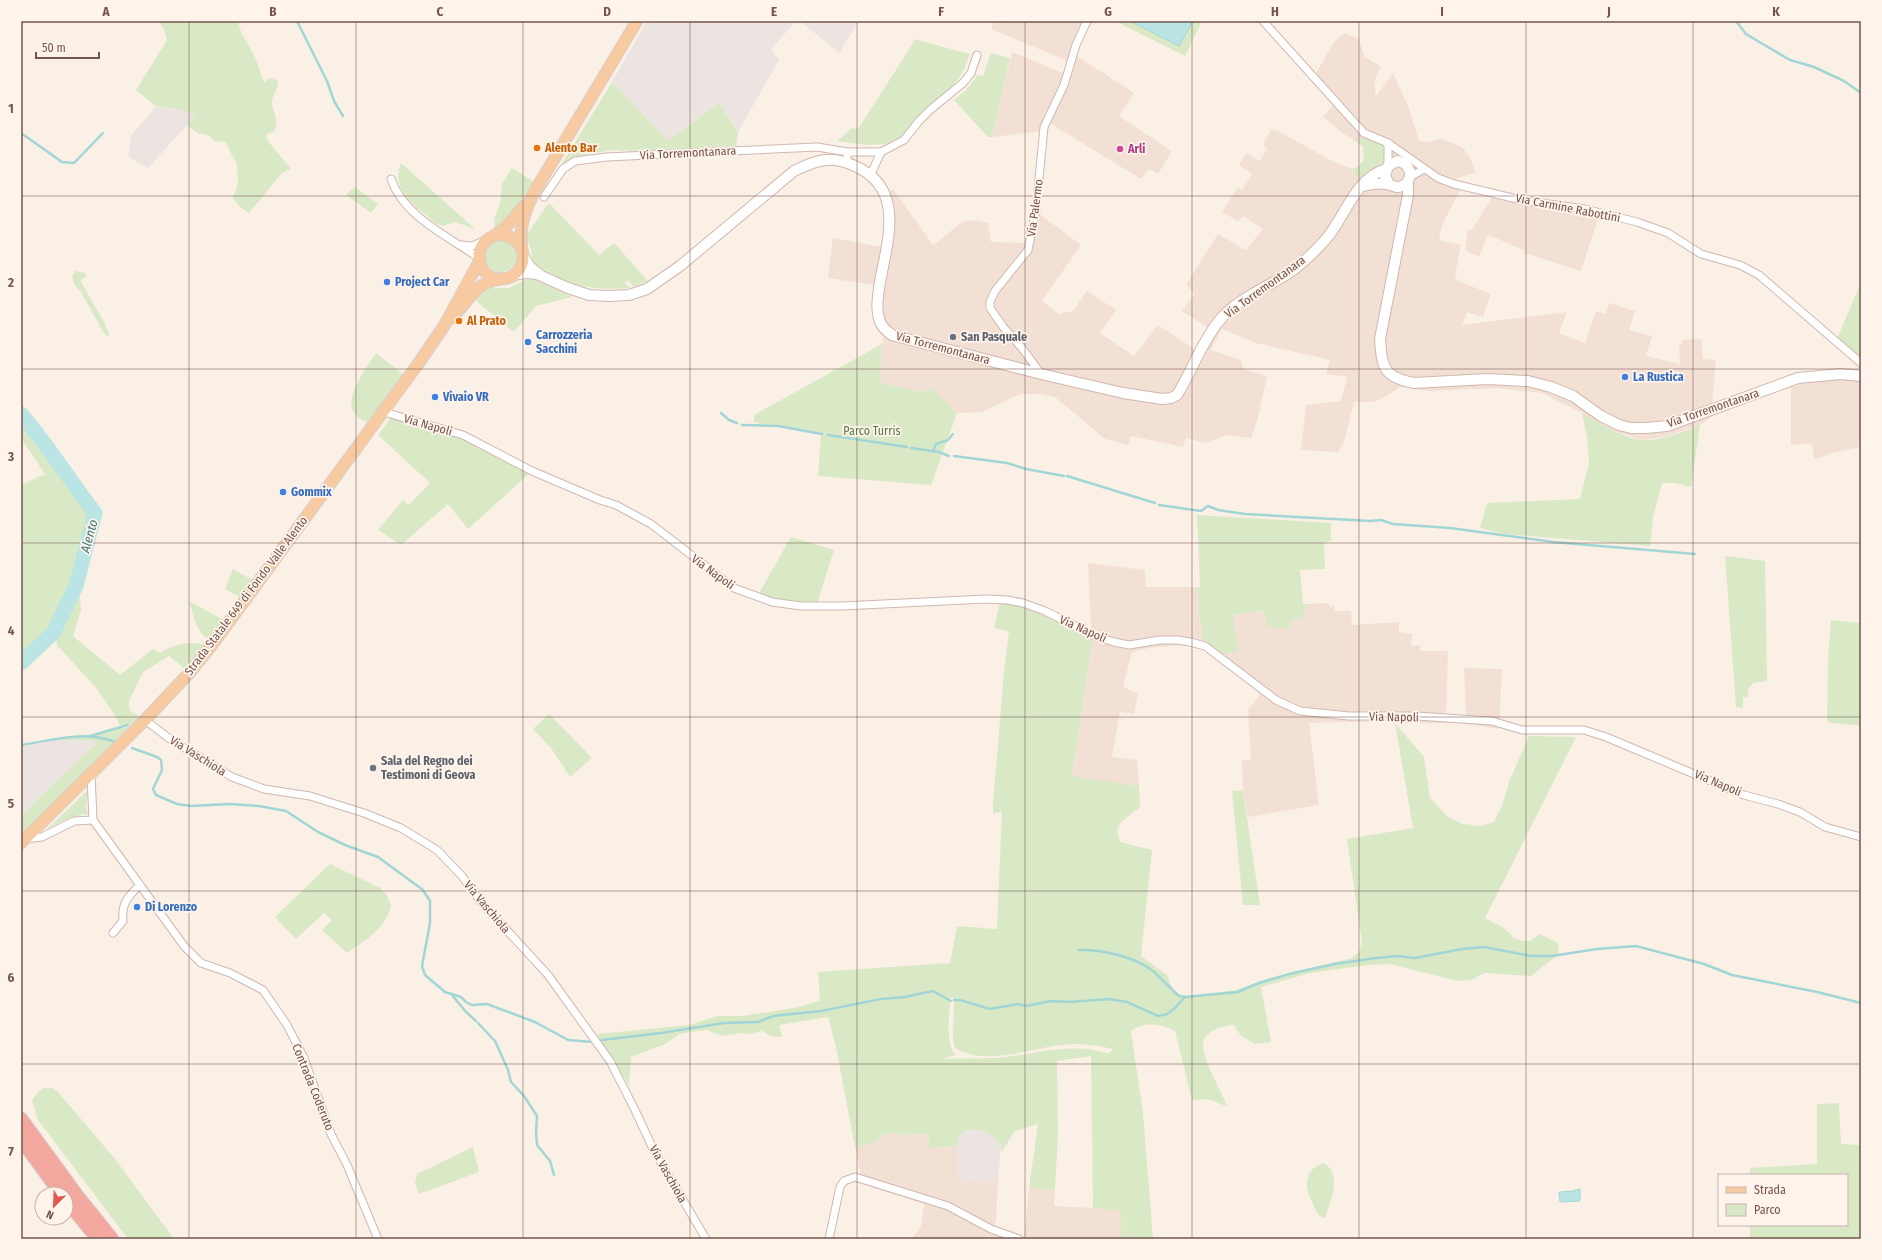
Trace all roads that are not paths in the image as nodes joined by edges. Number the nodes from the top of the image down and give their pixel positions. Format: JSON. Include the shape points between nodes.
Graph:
{"nodes":[{"id":1,"x":637,"y":21,"type":"edge"},
{"id":2,"x":1087,"y":21,"type":"edge"},
{"id":3,"x":1263,"y":21,"type":"edge"},
{"id":4,"x":977,"y":56,"type":"dead end"},
{"id":5,"x":1388,"y":143,"type":"junction"},
{"id":6,"x":881,"y":152,"type":"junction"},
{"id":7,"x":847,"y":157,"type":"junction"},
{"id":8,"x":1387,"y":167,"type":"junction"},
{"id":9,"x":1424,"y":169,"type":"junction"},
{"id":10,"x":871,"y":174,"type":"junction"},
{"id":11,"x":392,"y":179,"type":"dead end"},
{"id":12,"x":1409,"y":179,"type":"junction"},
{"id":13,"x":1362,"y":186,"type":"junction"},
{"id":14,"x":1393,"y":186,"type":"junction"},
{"id":15,"x":538,"y":196,"type":"junction"},
{"id":16,"x":1406,"y":206,"type":"junction"},
{"id":17,"x":490,"y":238,"type":"junction"},
{"id":18,"x":455,"y":243,"type":"junction"},
{"id":19,"x":523,"y":253,"type":"junction"},
{"id":20,"x":479,"y":259,"type":"junction"},
{"id":21,"x":513,"y":275,"type":"junction"},
{"id":22,"x":501,"y":278,"type":"junction"},
{"id":23,"x":548,"y":279,"type":"junction"},
{"id":24,"x":444,"y":326,"type":"junction"},
{"id":25,"x":1861,"y":363,"type":"edge"},
{"id":26,"x":1041,"y":374,"type":"junction"},
{"id":27,"x":1861,"y":376,"type":"edge"},
{"id":28,"x":384,"y":412,"type":"junction"},
{"id":29,"x":145,"y":720,"type":"junction"},
{"id":30,"x":90,"y":775,"type":"junction"},
{"id":31,"x":92,"y":820,"type":"junction"},
{"id":32,"x":1861,"y":837,"type":"edge"},
{"id":33,"x":23,"y":841,"type":"edge"},
{"id":34,"x":140,"y":885,"type":"junction"},
{"id":35,"x":112,"y":933,"type":"dead end"},
{"id":36,"x":21,"y":1119,"type":"edge"},
{"id":37,"x":21,"y":1139,"type":"edge"},
{"id":38,"x":56,"y":1186,"type":"edge"},
{"id":39,"x":74,"y":1210,"type":"edge"},
{"id":40,"x":98,"y":1239,"type":"edge"},
{"id":41,"x":112,"y":1239,"type":"edge"},
{"id":42,"x":378,"y":1239,"type":"edge"},
{"id":43,"x":706,"y":1239,"type":"edge"},
{"id":44,"x":829,"y":1239,"type":"edge"},
{"id":45,"x":1018,"y":1239,"type":"edge"}],
"edges":[{"from":1,"to":15,"type":"main road","name":"Strada Statale 649 di Fondo Valle Alento"},
{"from":2,"to":26,"type":"street","name":"Via Palermo","via":[[1076,45],[1064,85],[1044,127],[1036,210],[1028,250],[995,291],[990,302],[990,308],[1004,328]]},
{"from":3,"to":5,"type":"street","via":[[1364,133]]},
{"from":4,"to":6,"type":"street","via":[[971,73],[963,83],[919,121],[904,140]]},
{"from":5,"to":8,"type":"street"},
{"from":5,"to":9,"type":"street","name":"Via Carmine Rabottini"},
{"from":6,"to":7,"type":"street"},
{"from":6,"to":10,"type":"street"},
{"from":7,"to":10,"type":"street","name":"Via Torremontanara"},
{"from":7,"to":15,"type":"street","name":"Via Torremontanara","via":[[817,147],[607,157],[575,161],[563,169]]},
{"from":7,"to":23,"type":"street","name":"Via Torremontanara","via":[[812,162],[794,171],[680,266],[647,289],[629,295],[595,295],[568,288]]},
{"from":8,"to":12,"type":"street","via":[[1395,162],[1404,163],[1408,168]]},
{"from":8,"to":13,"type":"street","via":[[1369,177]]},
{"from":8,"to":14,"type":"street","via":[[1385,176]]},
{"from":9,"to":12,"type":"street"},
{"from":9,"to":25,"type":"street","name":"Via Carmine Rabottini","via":[[1441,180],[1454,184],[1526,201],[1585,209],[1668,233],[1701,254],[1740,265],[1759,275]]},
{"from":10,"to":26,"type":"street","name":"Via Torremontanara","via":[[879,182],[889,204],[890,219],[877,299],[883,326],[892,335],[903,339]]},
{"from":11,"to":18,"type":"street","via":[[402,200],[430,226]]},
{"from":12,"to":14,"type":"street","via":[[1403,186]]},
{"from":12,"to":16,"type":"street","name":"Via Torremontanara"},
{"from":13,"to":14,"type":"street"},
{"from":13,"to":26,"type":"street","name":"Via Torremontanara","via":[[1325,239],[1296,267],[1254,293],[1220,319],[1203,344],[1186,381],[1173,398],[1162,399],[1123,393]]},
{"from":14,"to":16,"type":"street","via":[[1403,196]]},
{"from":15,"to":17,"type":"main road","name":"Strada Statale 649 di Fondo Valle Alento","via":[[506,227]]},
{"from":15,"to":19,"type":"main road","name":"Strada Statale 649 di Fondo Valle Alento","via":[[522,222],[520,240]]},
{"from":16,"to":27,"type":"street","name":"Via Torremontanara","via":[[1380,338],[1381,362],[1386,371],[1403,381],[1529,381],[1573,396],[1619,425],[1646,428],[1667,426],[1798,378],[1841,374]]},
{"from":17,"to":18,"type":"street","via":[[472,246]]},
{"from":17,"to":19,"type":"main road","via":[[508,236],[519,245]]},
{"from":17,"to":20,"type":"main road","name":"Strada Statale 649 di Fondo Valle Alento","via":[[482,245]]},
{"from":18,"to":20,"type":"street"},
{"from":19,"to":21,"type":"main road","name":"Strada Statale 649 di Fondo Valle Alento","via":[[521,266]]},
{"from":19,"to":23,"type":"street","name":"Via Torremontanara","via":[[532,268]]},
{"from":20,"to":22,"type":"main road","via":[[487,273]]},
{"from":20,"to":24,"type":"main road","name":"Strada Statale 649 di Fondo Valle Alento"},
{"from":21,"to":22,"type":"main road","name":"Strada Statale 649 di Fondo Valle Alento"},
{"from":21,"to":23,"type":"street","name":"Via Torremontanara","via":[[531,273]]},
{"from":22,"to":24,"type":"main road","name":"Strada Statale 649 di Fondo Valle Alento","via":[[486,281],[477,287],[462,308]]},
{"from":24,"to":28,"type":"main road","name":"Strada Statale 649 di Fondo Valle Alento"},
{"from":28,"to":29,"type":"main road","name":"Strada Statale 649 di Fondo Valle Alento","via":[[191,672]]},
{"from":28,"to":32,"type":"street","name":"Via Napoli","via":[[463,435],[532,471],[616,505],[651,524],[734,588],[762,600],[801,606],[986,599],[1023,603],[1114,642],[1129,645],[1177,640],[1205,646],[1276,700],[1300,711],[1349,716],[1416,716],[1492,722],[1522,730],[1584,730],[1744,795],[1800,812],[1825,827]]},
{"from":29,"to":30,"type":"main road","name":"Strada Statale 649 di Fondo Valle Alento"},
{"from":29,"to":43,"type":"street","name":"Via Vaschiola","via":[[170,739],[232,777],[264,789],[310,796],[364,813],[401,828],[437,850],[548,975],[610,1061],[654,1151]]},
{"from":30,"to":31,"type":"street"},
{"from":30,"to":33,"type":"main road","name":"Strada Statale 649 di Fondo Valle Alento"},
{"from":31,"to":33,"type":"street","via":[[74,822],[42,837]]},
{"from":31,"to":34,"type":"street","name":"Contrada Coderuto"},
{"from":34,"to":35,"type":"street","via":[[126,898],[123,907],[124,921]]},
{"from":34,"to":42,"type":"street","name":"Contrada Coderuto","via":[[184,946],[201,963],[230,973],[263,990],[287,1025],[304,1058],[331,1134]]},
{"from":36,"to":41,"type":"highway"},
{"from":37,"to":38,"type":"highway"},
{"from":39,"to":40,"type":"highway"},
{"from":44,"to":45,"type":"street","via":[[840,1187],[844,1181],[855,1177],[948,1206],[991,1229]]}]}
